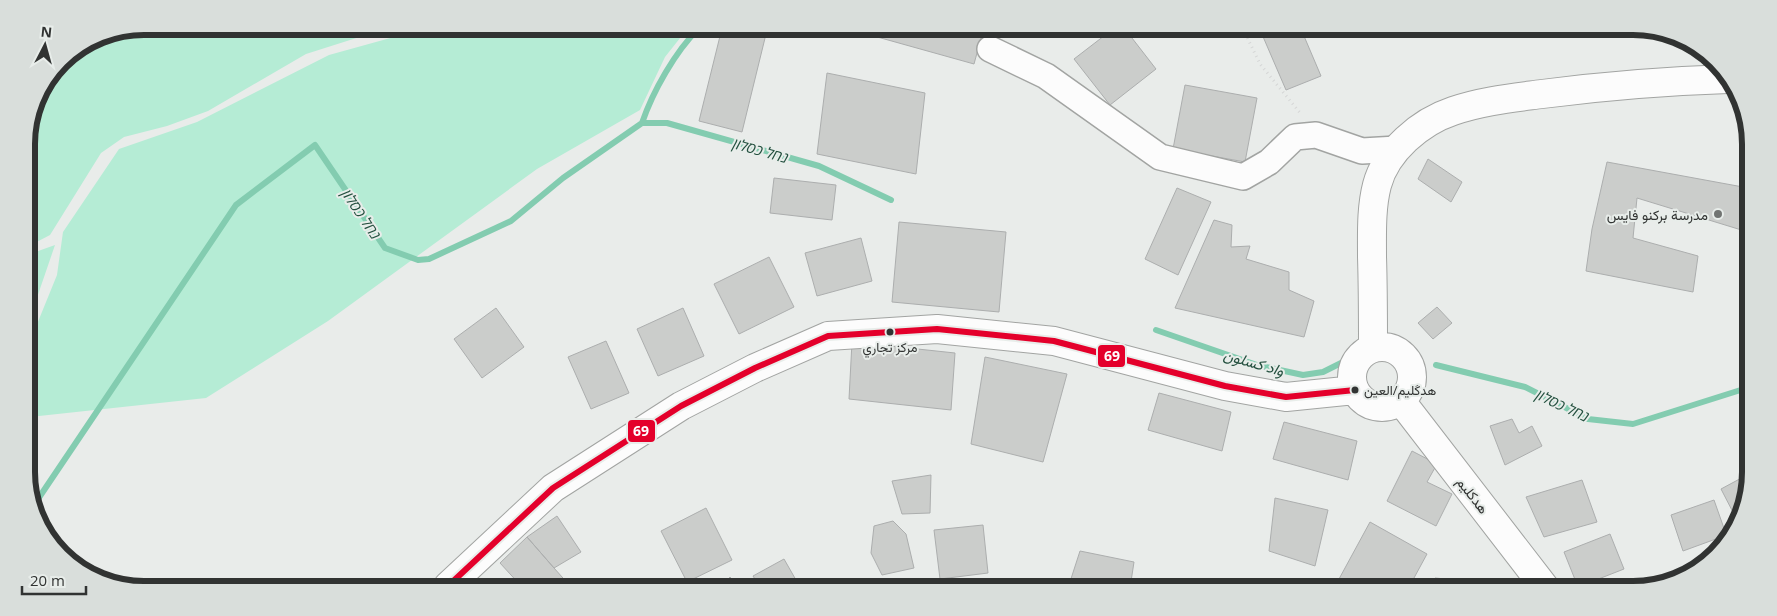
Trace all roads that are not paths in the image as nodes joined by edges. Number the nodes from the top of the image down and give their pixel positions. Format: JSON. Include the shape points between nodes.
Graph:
{"nodes":[{"id":1,"x":990,"y":49,"type":"dead end"},
{"id":2,"x":1720,"y":79,"type":"edge"},
{"id":3,"x":1397,"y":149,"type":"junction"},
{"id":4,"x":1373,"y":348,"type":"junction"},
{"id":5,"x":1355,"y":390,"type":"junction"},
{"id":6,"x":1400,"y":401,"type":"junction"},
{"id":7,"x":453,"y":581,"type":"edge"},
{"id":8,"x":1540,"y":581,"type":"edge"}],
"edges":[{"from":1,"to":3,"type":"street","via":[[1046,76],[1160,157],[1243,176],[1269,162],[1294,137],[1316,135],[1362,151]]},
{"from":2,"to":3,"type":"street","via":[[1616,85],[1485,102],[1434,120]]},
{"from":3,"to":4,"type":"street","via":[[1377,184],[1372,212]]},
{"from":4,"to":5,"type":"street","via":[[1354,364],[1352,380]]},
{"from":4,"to":6,"type":"street","via":[[1394,349],[1409,363],[1412,383]]},
{"from":5,"to":6,"type":"street","via":[[1361,399],[1380,407]]},
{"from":5,"to":7,"type":"street","via":[[1286,397],[1226,386],[1054,341],[938,329],[828,336],[681,406],[554,488]]},
{"from":6,"to":8,"type":"street","name":"هدكليم"}]}
